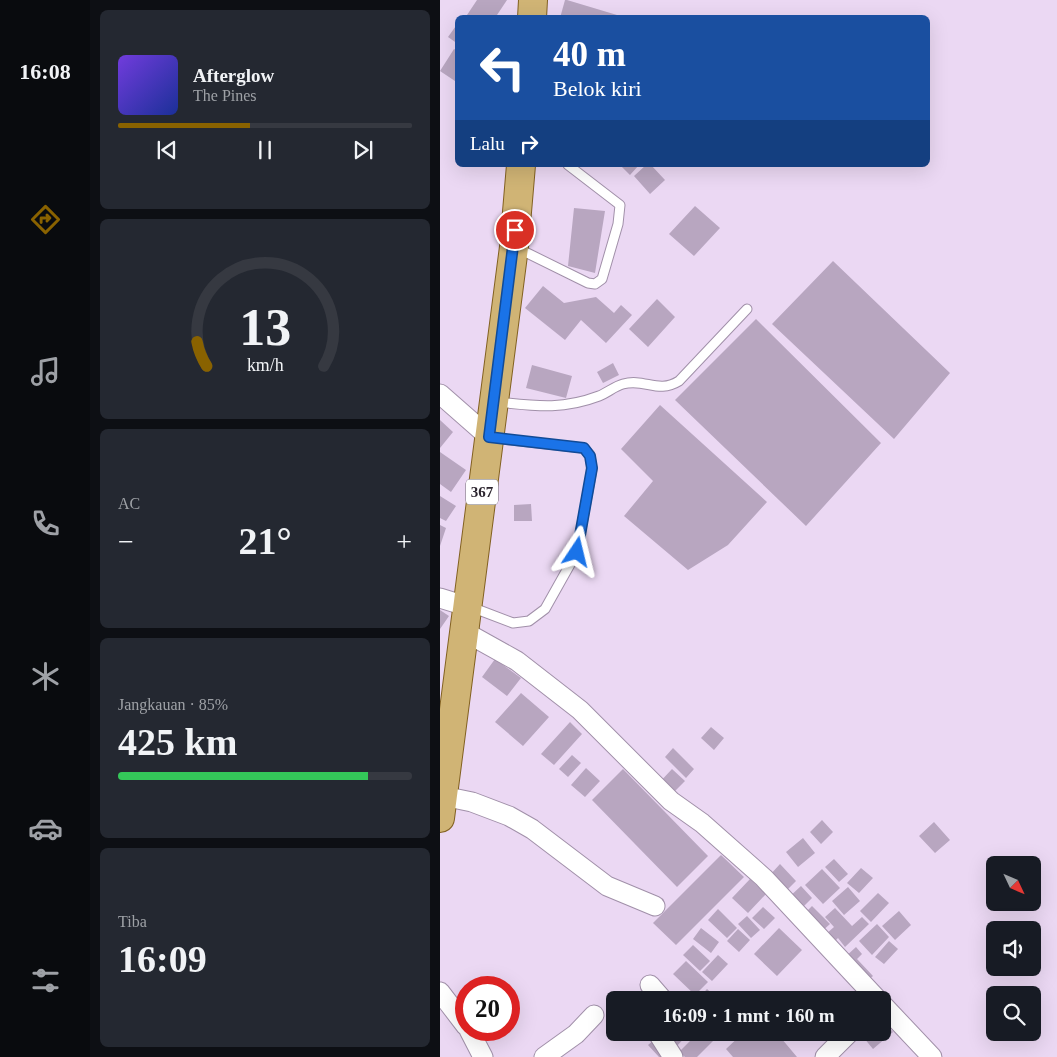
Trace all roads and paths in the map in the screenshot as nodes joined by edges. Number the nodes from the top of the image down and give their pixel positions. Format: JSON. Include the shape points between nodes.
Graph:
{"nodes":[{"id":1,"x":533,"y":0,"type":"edge"},
{"id":2,"x":532,"y":15,"type":"edge"},
{"id":3,"x":521,"y":167,"type":"edge"},
{"id":4,"x":571,"y":167,"type":"edge"},
{"id":5,"x":514,"y":247,"type":"junction"},
{"id":6,"x":747,"y":309,"type":"dead end"},
{"id":7,"x":440,"y":394,"type":"edge"},
{"id":8,"x":492,"y":401,"type":"junction"},
{"id":9,"x":489,"y":437,"type":"junction"},
{"id":10,"x":440,"y":598,"type":"edge"},
{"id":11,"x":467,"y":619,"type":"junction"},
{"id":12,"x":442,"y":807,"type":"edge"},
{"id":13,"x":655,"y":906,"type":"dead end"},
{"id":14,"x":650,"y":985,"type":"dead end"},
{"id":15,"x":655,"y":991,"type":"edge"},
{"id":16,"x":870,"y":991,"type":"edge"},
{"id":17,"x":440,"y":992,"type":"edge"},
{"id":18,"x":455,"y":1012,"type":"edge"},
{"id":19,"x":891,"y":1014,"type":"edge"},
{"id":20,"x":594,"y":1015,"type":"dead end"},
{"id":21,"x":475,"y":1041,"type":"edge"},
{"id":22,"x":661,"y":1041,"type":"edge"},
{"id":23,"x":841,"y":1041,"type":"edge"},
{"id":24,"x":483,"y":1057,"type":"edge"},
{"id":25,"x":544,"y":1057,"type":"edge"},
{"id":26,"x":673,"y":1057,"type":"edge"},
{"id":27,"x":825,"y":1057,"type":"edge"},
{"id":28,"x":932,"y":1057,"type":"edge"}],
"edges":[{"from":1,"to":2,"type":"main road"},
{"from":3,"to":5,"type":"main road","number":"367"},
{"from":4,"to":5,"type":"lane","via":[[620,205],[602,279],[595,284],[588,283]]},
{"from":5,"to":8,"type":"main road","number":"367"},
{"from":6,"to":8,"type":"lane","via":[[679,381],[669,387],[659,388],[640,382],[623,384],[573,404],[550,407]]},
{"from":7,"to":9,"type":"street"},
{"from":8,"to":9,"type":"main road","number":"367"},
{"from":9,"to":11,"type":"main road","number":"367"},
{"from":9,"to":11,"type":"lane","via":[[584,448],[590,456],[592,468],[577,552],[545,609],[529,621]]},
{"from":10,"to":11,"type":"street"},
{"from":11,"to":12,"type":"main road","number":"367"},
{"from":11,"to":16,"type":"street","via":[[580,710],[671,801],[702,823],[764,878]]},
{"from":12,"to":13,"type":"street","via":[[472,802],[509,816],[532,829],[607,886]]},
{"from":14,"to":15,"type":"street"},
{"from":17,"to":18,"type":"street"},
{"from":19,"to":28,"type":"street"},
{"from":20,"to":25,"type":"street","via":[[576,1034]]},
{"from":21,"to":24,"type":"street"},
{"from":22,"to":26,"type":"street"},
{"from":23,"to":27,"type":"street"}]}
